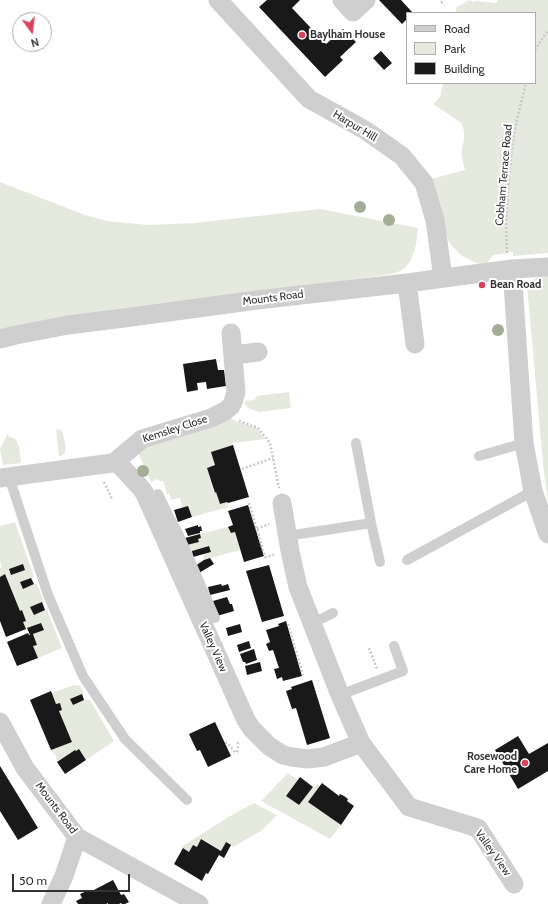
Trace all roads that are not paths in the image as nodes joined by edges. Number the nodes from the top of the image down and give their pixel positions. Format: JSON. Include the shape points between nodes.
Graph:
{"nodes":[{"id":1,"x":218,"y":0,"type":"edge"},
{"id":2,"x":342,"y":0,"type":"edge"},
{"id":3,"x":366,"y":0,"type":"edge"},
{"id":4,"x":548,"y":267,"type":"edge"},
{"id":5,"x":510,"y":270,"type":"junction"},
{"id":6,"x":443,"y":278,"type":"junction"},
{"id":7,"x":407,"y":283,"type":"junction"},
{"id":8,"x":231,"y":333,"type":"dead end"},
{"id":9,"x":0,"y":339,"type":"edge"},
{"id":10,"x":415,"y":344,"type":"dead end"},
{"id":11,"x":258,"y":352,"type":"dead end"},
{"id":12,"x":233,"y":355,"type":"junction"},
{"id":13,"x":356,"y":443,"type":"dead end"},
{"id":14,"x":524,"y":444,"type":"junction"},
{"id":15,"x":479,"y":456,"type":"dead end"},
{"id":16,"x":116,"y":461,"type":"junction"},
{"id":17,"x":4,"y":478,"type":"edge"},
{"id":18,"x":533,"y":491,"type":"junction"},
{"id":19,"x":158,"y":494,"type":"dead end"},
{"id":20,"x":282,"y":503,"type":"road end"},
{"id":21,"x":371,"y":523,"type":"junction"},
{"id":22,"x":548,"y":534,"type":"edge"},
{"id":23,"x":287,"y":536,"type":"junction"},
{"id":24,"x":407,"y":560,"type":"dead end"},
{"id":25,"x":380,"y":562,"type":"dead end"},
{"id":26,"x":201,"y":604,"type":"junction"},
{"id":27,"x":333,"y":613,"type":"dead end"},
{"id":28,"x":215,"y":618,"type":"dead end"},
{"id":29,"x":312,"y":623,"type":"junction"},
{"id":30,"x":394,"y":646,"type":"dead end"},
{"id":31,"x":340,"y":695,"type":"junction"},
{"id":32,"x":0,"y":722,"type":"edge"},
{"id":33,"x":360,"y":743,"type":"junction"},
{"id":34,"x":187,"y":800,"type":"dead end"},
{"id":35,"x":78,"y":837,"type":"junction"},
{"id":36,"x":514,"y":884,"type":"dead end"},
{"id":37,"x":51,"y":904,"type":"edge"},
{"id":38,"x":199,"y":904,"type":"edge"}],
"edges":[{"from":1,"to":6,"type":"street","name":"Harpur Hill","via":[[309,99],[365,130],[402,156],[424,183],[437,228]]},
{"from":2,"to":3,"type":"street","via":[[353,12]]},
{"from":4,"to":5,"type":"street","name":"Mounts Road"},
{"from":5,"to":6,"type":"street","name":"Mounts Road"},
{"from":5,"to":14,"type":"street"},
{"from":6,"to":7,"type":"street","name":"Mounts Road"},
{"from":7,"to":9,"type":"street","name":"Mounts Road","via":[[95,322]]},
{"from":7,"to":10,"type":"street"},
{"from":8,"to":12,"type":"street"},
{"from":11,"to":12,"type":"street"},
{"from":12,"to":16,"type":"street","name":"Kemsley Close","via":[[236,392],[227,410],[211,418],[142,439]]},
{"from":13,"to":21,"type":"lane"},
{"from":14,"to":15,"type":"lane"},
{"from":14,"to":18,"type":"street"},
{"from":16,"to":17,"type":"street","name":"Kemsley Close"},
{"from":16,"to":26,"type":"street","name":"Valley View","via":[[144,494]]},
{"from":17,"to":34,"type":"lane","via":[[48,595],[83,676],[125,739]]},
{"from":18,"to":22,"type":"street"},
{"from":18,"to":24,"type":"lane"},
{"from":19,"to":26,"type":"lane","via":[[178,533]]},
{"from":20,"to":23,"type":"street","name":"Valley View"},
{"from":21,"to":23,"type":"lane"},
{"from":21,"to":25,"type":"lane"},
{"from":23,"to":29,"type":"street","name":"Valley View","via":[[296,581]]},
{"from":26,"to":28,"type":"lane"},
{"from":26,"to":33,"type":"street","name":"Valley View","via":[[246,720],[269,746],[283,755],[307,759],[327,756]]},
{"from":27,"to":29,"type":"lane"},
{"from":29,"to":31,"type":"street","name":"Valley View"},
{"from":30,"to":31,"type":"lane","via":[[403,671]]},
{"from":31,"to":33,"type":"street","name":"Valley View"},
{"from":32,"to":35,"type":"street","name":"Mounts Road","via":[[25,768]]},
{"from":33,"to":36,"type":"street","name":"Valley View","via":[[410,807],[478,828]]},
{"from":35,"to":37,"type":"street"},
{"from":35,"to":38,"type":"street","name":"Mounts Road"}]}
